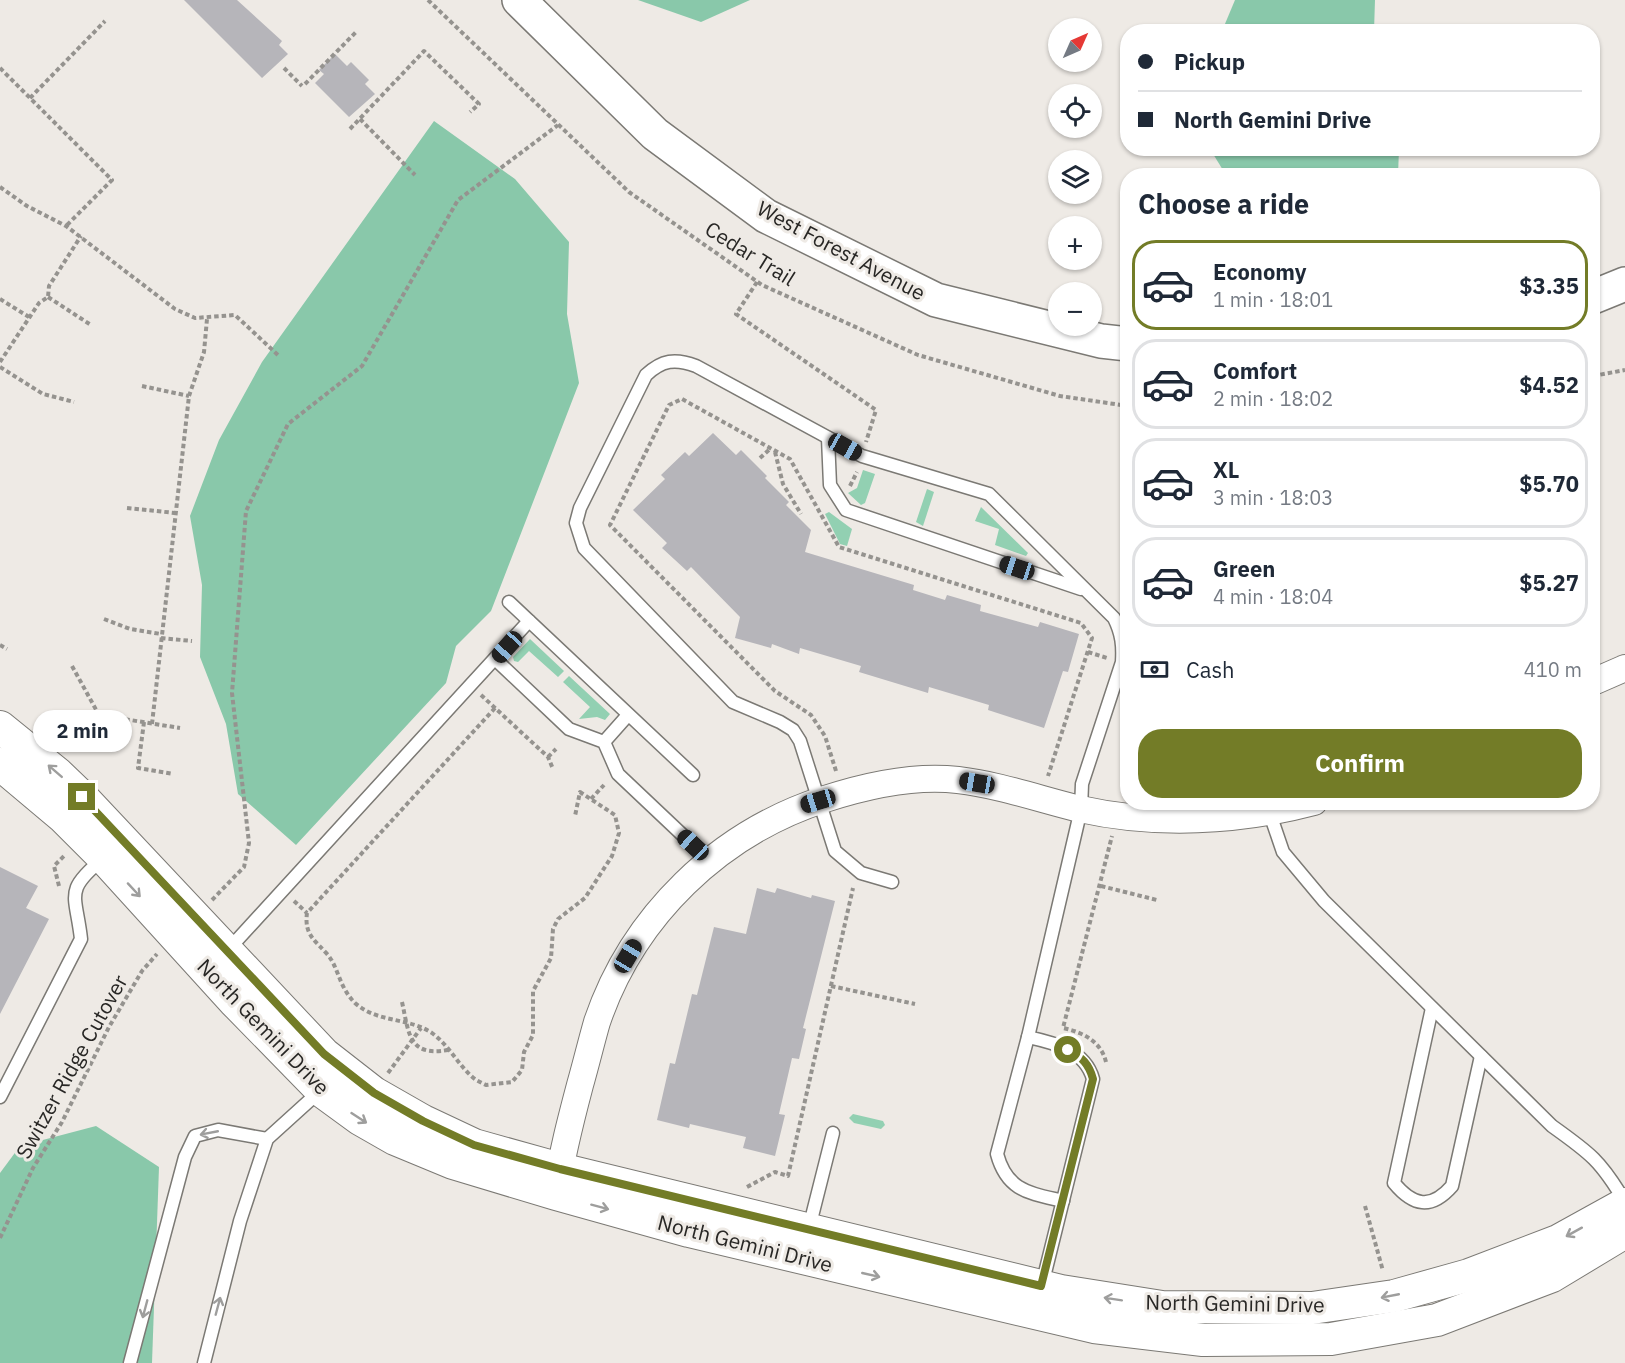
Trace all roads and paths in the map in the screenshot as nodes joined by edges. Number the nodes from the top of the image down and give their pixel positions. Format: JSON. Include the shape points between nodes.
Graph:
{"nodes":[{"id":1,"x":428,"y":0,"type":"edge"},
{"id":2,"x":519,"y":0,"type":"edge"},
{"id":3,"x":105,"y":21,"type":"dead end"},
{"id":4,"x":356,"y":32,"type":"dead end"},
{"id":5,"x":0,"y":68,"type":"edge"},
{"id":6,"x":284,"y":68,"type":"dead end"},
{"id":7,"x":30,"y":98,"type":"junction"},
{"id":8,"x":470,"y":112,"type":"dead end"},
{"id":9,"x":360,"y":119,"type":"junction"},
{"id":10,"x":558,"y":125,"type":"junction"},
{"id":11,"x":350,"y":129,"type":"dead end"},
{"id":12,"x":415,"y":175,"type":"dead end"},
{"id":13,"x":0,"y":187,"type":"edge"},
{"id":14,"x":66,"y":226,"type":"junction"},
{"id":15,"x":81,"y":236,"type":"junction"},
{"id":16,"x":757,"y":282,"type":"junction"},
{"id":17,"x":1625,"y":284,"type":"edge"},
{"id":18,"x":1600,"y":294,"type":"edge"},
{"id":19,"x":48,"y":297,"type":"junction"},
{"id":20,"x":0,"y":299,"type":"edge"},
{"id":21,"x":30,"y":317,"type":"junction"},
{"id":22,"x":207,"y":319,"type":"junction"},
{"id":23,"x":91,"y":325,"type":"dead end"},
{"id":24,"x":1120,"y":343,"type":"edge"},
{"id":25,"x":279,"y":356,"type":"dead end"},
{"id":26,"x":0,"y":362,"type":"edge"},
{"id":27,"x":0,"y":367,"type":"edge"},
{"id":28,"x":1625,"y":370,"type":"edge"},
{"id":29,"x":1600,"y":375,"type":"edge"},
{"id":30,"x":142,"y":386,"type":"dead end"},
{"id":31,"x":189,"y":396,"type":"junction"},
{"id":32,"x":74,"y":402,"type":"dead end"},
{"id":33,"x":1120,"y":405,"type":"edge"},
{"id":34,"x":828,"y":438,"type":"junction"},
{"id":35,"x":773,"y":450,"type":"junction"},
{"id":36,"x":862,"y":456,"type":"junction"},
{"id":37,"x":760,"y":458,"type":"dead end"},
{"id":38,"x":835,"y":494,"type":"junction"},
{"id":39,"x":815,"y":505,"type":"junction"},
{"id":40,"x":127,"y":508,"type":"dead end"},
{"id":41,"x":175,"y":513,"type":"junction"},
{"id":42,"x":801,"y":514,"type":"dead end"},
{"id":43,"x":1086,"y":590,"type":"junction"},
{"id":44,"x":509,"y":602,"type":"dead end"},
{"id":45,"x":104,"y":619,"type":"dead end"},
{"id":46,"x":529,"y":621,"type":"junction"},
{"id":47,"x":1120,"y":629,"type":"edge"},
{"id":48,"x":161,"y":636,"type":"junction"},
{"id":49,"x":192,"y":641,"type":"dead end"},
{"id":50,"x":0,"y":645,"type":"edge"},
{"id":51,"x":7,"y":649,"type":"dead end"},
{"id":52,"x":495,"y":659,"type":"junction"},
{"id":53,"x":72,"y":666,"type":"dead end"},
{"id":54,"x":1120,"y":668,"type":"edge"},
{"id":55,"x":1625,"y":668,"type":"edge"},
{"id":56,"x":1600,"y":679,"type":"edge"},
{"id":57,"x":472,"y":686,"type":"junction"},
{"id":58,"x":495,"y":708,"type":"junction"},
{"id":59,"x":628,"y":715,"type":"junction"},
{"id":60,"x":144,"y":722,"type":"junction"},
{"id":61,"x":152,"y":724,"type":"junction"},
{"id":62,"x":0,"y":727,"type":"edge"},
{"id":63,"x":180,"y":728,"type":"dead end"},
{"id":64,"x":604,"y":742,"type":"junction"},
{"id":65,"x":555,"y":749,"type":"dead end"},
{"id":66,"x":548,"y":757,"type":"junction"},
{"id":67,"x":0,"y":764,"type":"edge"},
{"id":68,"x":553,"y":769,"type":"dead end"},
{"id":69,"x":836,"y":771,"type":"dead end"},
{"id":70,"x":173,"y":774,"type":"dead end"},
{"id":71,"x":693,"y":775,"type":"dead end"},
{"id":72,"x":1048,"y":776,"type":"dead end"},
{"id":73,"x":604,"y":785,"type":"dead end"},
{"id":74,"x":591,"y":799,"type":"junction"},
{"id":75,"x":818,"y":801,"type":"junction"},
{"id":76,"x":1081,"y":809,"type":"junction"},
{"id":77,"x":1285,"y":810,"type":"edge"},
{"id":78,"x":1270,"y":814,"type":"junction"},
{"id":79,"x":575,"y":816,"type":"dead end"},
{"id":80,"x":66,"y":854,"type":"dead end"},
{"id":81,"x":104,"y":858,"type":"junction"},
{"id":82,"x":710,"y":860,"type":"junction"},
{"id":83,"x":892,"y":882,"type":"dead end"},
{"id":84,"x":847,"y":884,"type":"dead end"},
{"id":85,"x":59,"y":886,"type":"dead end"},
{"id":86,"x":1101,"y":886,"type":"dead end"},
{"id":87,"x":1157,"y":900,"type":"dead end"},
{"id":88,"x":208,"y":904,"type":"dead end"},
{"id":89,"x":163,"y":947,"type":"dead end"},
{"id":90,"x":227,"y":951,"type":"junction"},
{"id":91,"x":831,"y":986,"type":"junction"},
{"id":92,"x":402,"y":1002,"type":"dead end"},
{"id":93,"x":915,"y":1004,"type":"dead end"},
{"id":94,"x":1432,"y":1008,"type":"junction"},
{"id":95,"x":406,"y":1022,"type":"junction"},
{"id":96,"x":421,"y":1028,"type":"junction"},
{"id":97,"x":1029,"y":1037,"type":"junction"},
{"id":98,"x":412,"y":1041,"type":"junction"},
{"id":99,"x":449,"y":1050,"type":"junction"},
{"id":100,"x":1481,"y":1056,"type":"junction"},
{"id":101,"x":383,"y":1080,"type":"dead end"},
{"id":102,"x":321,"y":1090,"type":"junction"},
{"id":103,"x":0,"y":1097,"type":"edge"},
{"id":104,"x":833,"y":1133,"type":"dead end"},
{"id":105,"x":267,"y":1140,"type":"junction"},
{"id":106,"x":558,"y":1182,"type":"junction"},
{"id":107,"x":746,"y":1188,"type":"dead end"},
{"id":108,"x":1063,"y":1201,"type":"junction"},
{"id":109,"x":1625,"y":1203,"type":"edge"},
{"id":110,"x":1365,"y":1206,"type":"dead end"},
{"id":111,"x":809,"y":1229,"type":"junction"},
{"id":112,"x":1625,"y":1233,"type":"edge"},
{"id":113,"x":0,"y":1238,"type":"edge"},
{"id":114,"x":1385,"y":1278,"type":"dead end"},
{"id":115,"x":1041,"y":1286,"type":"junction"},
{"id":116,"x":130,"y":1363,"type":"edge"},
{"id":117,"x":204,"y":1363,"type":"edge"}],
"edges":[{"from":1,"to":10,"type":"path","name":"Cedar Trail"},
{"from":2,"to":24,"type":"main road","name":"West Forest Avenue","via":[[655,134],[766,216],[936,300]]},
{"from":3,"to":7,"type":"path"},
{"from":4,"to":6,"type":"path","via":[[303,85]]},
{"from":5,"to":7,"type":"path"},
{"from":7,"to":14,"type":"path","via":[[112,180]]},
{"from":8,"to":9,"type":"path","via":[[478,104],[424,51]]},
{"from":9,"to":11,"type":"path"},
{"from":9,"to":12,"type":"path"},
{"from":10,"to":16,"type":"path","name":"Cedar Trail","via":[[629,192]]},
{"from":10,"to":88,"type":"path","via":[[458,200],[362,366],[288,424],[246,511],[232,693],[249,843],[244,867]]},
{"from":13,"to":14,"type":"path"},
{"from":14,"to":15,"type":"path"},
{"from":15,"to":19,"type":"path","via":[[49,286]]},
{"from":15,"to":22,"type":"path","via":[[175,309]]},
{"from":16,"to":33,"type":"path","name":"Cedar Trail","via":[[918,356],[1060,396]]},
{"from":16,"to":36,"type":"path","via":[[736,314],[876,410]]},
{"from":17,"to":18,"type":"main road"},
{"from":19,"to":21,"type":"path"},
{"from":19,"to":23,"type":"path"},
{"from":20,"to":21,"type":"path"},
{"from":21,"to":26,"type":"path"},
{"from":22,"to":25,"type":"path","via":[[228,314],[240,317]]},
{"from":22,"to":31,"type":"path","via":[[204,352]]},
{"from":27,"to":32,"type":"path","via":[[43,394]]},
{"from":28,"to":29,"type":"path"},
{"from":30,"to":31,"type":"path"},
{"from":31,"to":41,"type":"path"},
{"from":34,"to":36,"type":"lane"},
{"from":34,"to":38,"type":"lane","via":[[827,466]]},
{"from":34,"to":75,"type":"lane","via":[[696,366],[679,360],[656,365],[646,375],[576,523],[584,548],[733,702],[793,730]]},
{"from":35,"to":37,"type":"path"},
{"from":35,"to":39,"type":"path","via":[[790,459]]},
{"from":35,"to":42,"type":"path","via":[[783,484]]},
{"from":35,"to":69,"type":"path","via":[[682,399],[669,405],[610,525],[775,692],[811,715],[825,736]]},
{"from":36,"to":38,"type":"path","via":[[853,485]]},
{"from":36,"to":43,"type":"lane","via":[[989,494]]},
{"from":38,"to":39,"type":"path"},
{"from":38,"to":43,"type":"lane","via":[[846,510],[858,516]]},
{"from":39,"to":72,"type":"path","via":[[839,547],[1081,623],[1092,638]]},
{"from":40,"to":41,"type":"path"},
{"from":41,"to":48,"type":"path"},
{"from":43,"to":47,"type":"lane"},
{"from":44,"to":46,"type":"lane"},
{"from":45,"to":48,"type":"path"},
{"from":46,"to":52,"type":"lane"},
{"from":46,"to":59,"type":"lane"},
{"from":48,"to":49,"type":"path"},
{"from":48,"to":61,"type":"path"},
{"from":50,"to":51,"type":"path"},
{"from":52,"to":57,"type":"lane"},
{"from":52,"to":64,"type":"lane","via":[[569,729]]},
{"from":53,"to":60,"type":"path","via":[[99,715]]},
{"from":54,"to":76,"type":"lane","via":[[1082,784]]},
{"from":55,"to":56,"type":"street"},
{"from":57,"to":58,"type":"path"},
{"from":57,"to":90,"type":"lane"},
{"from":58,"to":66,"type":"path"},
{"from":58,"to":95,"type":"path","via":[[307,913],[305,924],[310,938],[328,955],[340,983],[356,1003],[380,1017]]},
{"from":59,"to":64,"type":"lane"},
{"from":59,"to":71,"type":"lane"},
{"from":60,"to":61,"type":"path"},
{"from":60,"to":70,"type":"path","via":[[138,768]]},
{"from":61,"to":63,"type":"path"},
{"from":90,"to":62,"type":"street","name":"North Gemini Drive","one_way":true,"via":[[82,797]]},
{"from":64,"to":82,"type":"lane","via":[[618,774]]},
{"from":65,"to":66,"type":"path"},
{"from":66,"to":68,"type":"path"},
{"from":67,"to":81,"type":"street","name":"North Gemini Drive"},
{"from":73,"to":74,"type":"path"},
{"from":74,"to":79,"type":"path","via":[[580,792]]},
{"from":74,"to":99,"type":"path","via":[[615,815],[619,833],[616,845],[585,898],[558,919],[551,958],[533,991],[535,1027],[524,1052],[522,1070],[512,1082],[486,1085],[466,1072]]},
{"from":75,"to":76,"type":"street","via":[[904,781],[956,779],[1020,791]]},
{"from":75,"to":82,"type":"street","via":[[753,830]]},
{"from":75,"to":83,"type":"lane","via":[[840,857],[861,873]]},
{"from":76,"to":78,"type":"street","via":[[1164,821]]},
{"from":76,"to":97,"type":"lane"},
{"from":77,"to":78,"type":"street"},
{"from":78,"to":94,"type":"lane","via":[[1283,852],[1324,901]]},
{"from":80,"to":85,"type":"path","via":[[54,866]]},
{"from":81,"to":102,"type":"street","name":"North Gemini Drive","one_way":true},
{"from":81,"to":103,"type":"lane","via":[[81,879],[73,899],[81,939]]},
{"from":82,"to":106,"type":"street","via":[[646,926],[619,971],[598,1021]]},
{"from":84,"to":91,"type":"path","via":[[853,888]]},
{"from":86,"to":87,"type":"path"},
{"from":89,"to":113,"type":"path","name":"Switzer Ridge Cutover","via":[[142,971],[109,1027]]},
{"from":90,"to":106,"type":"street","name":"North Gemini Drive","via":[[324,1054],[374,1093],[423,1121]]},
{"from":91,"to":93,"type":"path"},
{"from":91,"to":107,"type":"path","via":[[788,1176],[775,1172]]},
{"from":92,"to":95,"type":"path"},
{"from":94,"to":100,"type":"lane"},
{"from":94,"to":100,"type":"lane","via":[[1394,1183],[1406,1197],[1422,1203],[1441,1199],[1452,1186]]},
{"from":95,"to":96,"type":"path"},
{"from":95,"to":98,"type":"path"},
{"from":96,"to":98,"type":"path"},
{"from":96,"to":99,"type":"path"},
{"from":97,"to":108,"type":"lane","via":[[1056,1043],[1080,1056],[1093,1079]]},
{"from":97,"to":108,"type":"lane","via":[[997,1154],[1002,1172],[1015,1187]]},
{"from":98,"to":99,"type":"path","via":[[428,1052]]},
{"from":98,"to":101,"type":"path"},
{"from":100,"to":109,"type":"lane","via":[[1552,1126],[1594,1156]]},
{"from":102,"to":105,"type":"lane"},
{"from":102,"to":106,"type":"street","name":"North Gemini Drive","one_way":true,"via":[[360,1119],[453,1163]]},
{"from":104,"to":111,"type":"lane"},
{"from":105,"to":116,"type":"lane","one_way":true,"via":[[218,1131],[195,1136],[185,1157]]},
{"from":117,"to":105,"type":"lane","one_way":true,"via":[[240,1221]]},
{"from":106,"to":111,"type":"street","name":"North Gemini Drive"},
{"from":106,"to":112,"type":"street","name":"North Gemini Drive","one_way":true,"via":[[689,1231],[1094,1327],[1203,1340],[1331,1339],[1437,1320],[1552,1276]]},
{"from":108,"to":115,"type":"lane"},
{"from":109,"to":115,"type":"street","name":"North Gemini Drive","one_way":true,"via":[[1558,1241],[1469,1275],[1394,1296],[1335,1305],[1162,1307]]},
{"from":110,"to":114,"type":"path"},
{"from":111,"to":115,"type":"street","name":"North Gemini Drive"}]}
